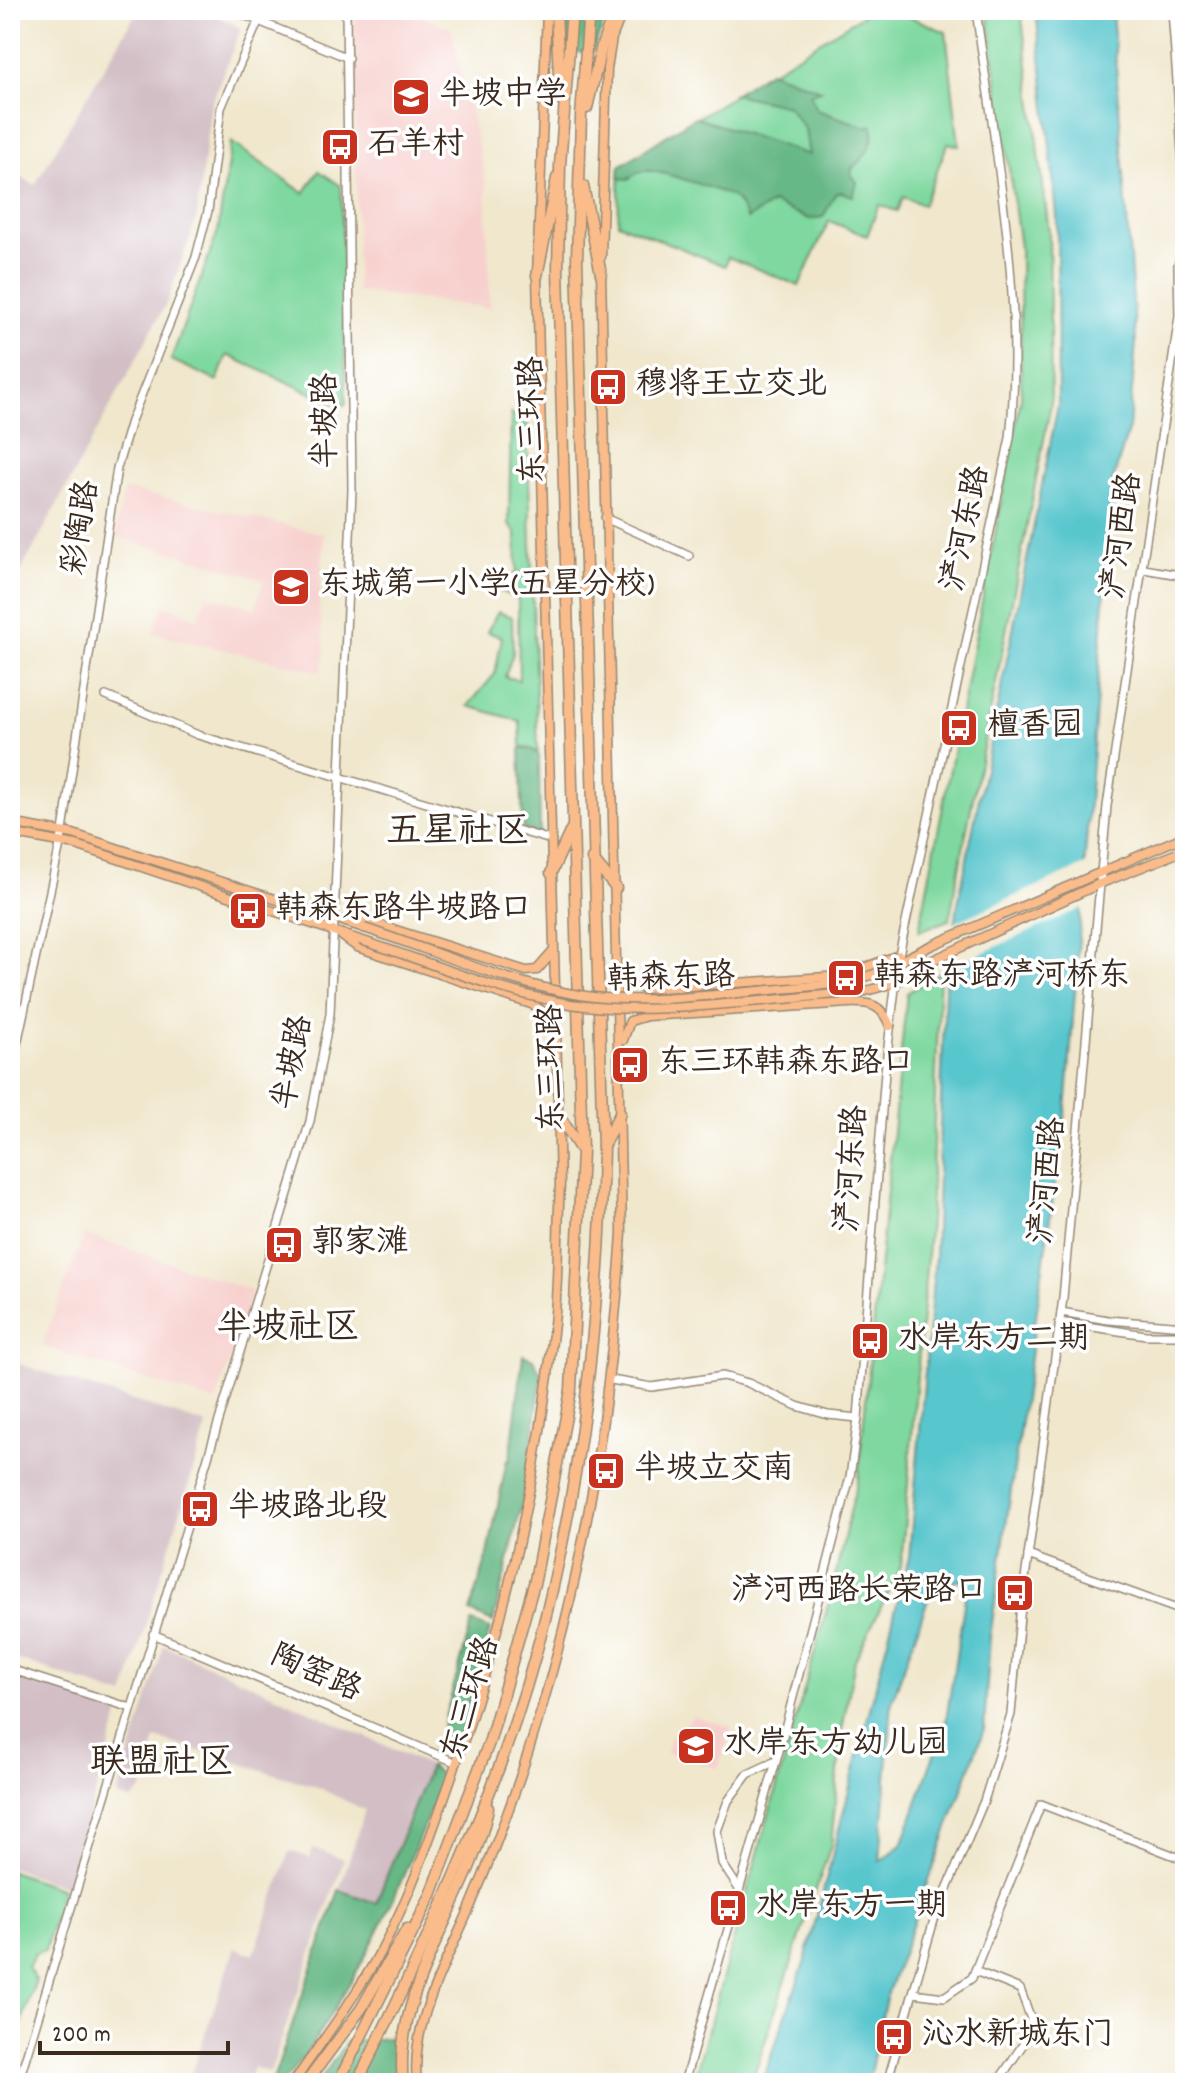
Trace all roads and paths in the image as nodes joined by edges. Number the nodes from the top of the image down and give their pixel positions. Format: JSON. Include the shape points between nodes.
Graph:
{"nodes":[{"id":1,"x":232,"y":10,"type":"edge"},
{"id":2,"x":346,"y":10,"type":"edge"},
{"id":3,"x":547,"y":10,"type":"edge"},
{"id":4,"x":556,"y":10,"type":"edge"},
{"id":5,"x":572,"y":10,"type":"edge"},
{"id":6,"x":589,"y":10,"type":"edge"},
{"id":7,"x":615,"y":10,"type":"edge"},
{"id":8,"x":623,"y":10,"type":"edge"},
{"id":9,"x":976,"y":10,"type":"edge"},
{"id":10,"x":1172,"y":10,"type":"edge"},
{"id":11,"x":1179,"y":10,"type":"edge"},
{"id":12,"x":258,"y":22,"type":"junction"},
{"id":13,"x":348,"y":58,"type":"junction"},
{"id":14,"x":1185,"y":85,"type":"edge"},
{"id":15,"x":562,"y":137,"type":"junction"},
{"id":16,"x":580,"y":140,"type":"junction"},
{"id":17,"x":560,"y":165,"type":"junction"},
{"id":18,"x":580,"y":174,"type":"junction"},
{"id":19,"x":1185,"y":195,"type":"edge"},
{"id":20,"x":1185,"y":245,"type":"edge"},
{"id":21,"x":1185,"y":258,"type":"edge"},
{"id":22,"x":1178,"y":265,"type":"junction"},
{"id":23,"x":601,"y":274,"type":"junction"},
{"id":24,"x":537,"y":276,"type":"junction"},
{"id":25,"x":605,"y":518,"type":"junction"},
{"id":26,"x":689,"y":556,"type":"dead end"},
{"id":27,"x":1144,"y":569,"type":"junction"},
{"id":28,"x":1185,"y":576,"type":"edge"},
{"id":29,"x":106,"y":696,"type":"dead end"},
{"id":30,"x":341,"y":779,"type":"junction"},
{"id":31,"x":10,"y":823,"type":"edge"},
{"id":32,"x":573,"y":826,"type":"junction"},
{"id":33,"x":10,"y":833,"type":"edge"},
{"id":34,"x":62,"y":836,"type":"junction"},
{"id":35,"x":1185,"y":836,"type":"edge"},
{"id":36,"x":551,"y":840,"type":"junction"},
{"id":37,"x":1185,"y":850,"type":"edge"},
{"id":38,"x":592,"y":859,"type":"junction"},
{"id":39,"x":1100,"y":872,"type":"junction"},
{"id":40,"x":551,"y":873,"type":"junction"},
{"id":41,"x":1099,"y":884,"type":"junction"},
{"id":42,"x":616,"y":888,"type":"junction"},
{"id":43,"x":335,"y":920,"type":"junction"},
{"id":44,"x":335,"y":931,"type":"junction"},
{"id":45,"x":553,"y":949,"type":"junction"},
{"id":46,"x":618,"y":957,"type":"junction"},
{"id":47,"x":899,"y":959,"type":"junction"},
{"id":48,"x":895,"y":983,"type":"junction"},
{"id":49,"x":831,"y":996,"type":"junction"},
{"id":50,"x":849,"y":1003,"type":"junction"},
{"id":51,"x":817,"y":1005,"type":"junction"},
{"id":52,"x":890,"y":1026,"type":"junction"},
{"id":53,"x":556,"y":1029,"type":"junction"},
{"id":54,"x":619,"y":1056,"type":"junction"},
{"id":55,"x":14,"y":1058,"type":"dead end"},
{"id":56,"x":620,"y":1113,"type":"junction"},
{"id":57,"x":558,"y":1114,"type":"junction"},
{"id":58,"x":603,"y":1148,"type":"junction"},
{"id":59,"x":582,"y":1152,"type":"junction"},
{"id":60,"x":1061,"y":1312,"type":"junction"},
{"id":61,"x":1059,"y":1322,"type":"junction"},
{"id":62,"x":1185,"y":1326,"type":"edge"},
{"id":63,"x":1185,"y":1335,"type":"edge"},
{"id":64,"x":611,"y":1380,"type":"junction"},
{"id":65,"x":858,"y":1418,"type":"junction"},
{"id":66,"x":1028,"y":1555,"type":"junction"},
{"id":67,"x":1185,"y":1612,"type":"edge"},
{"id":68,"x":153,"y":1634,"type":"junction"},
{"id":69,"x":10,"y":1669,"type":"edge"},
{"id":70,"x":131,"y":1708,"type":"junction"},
{"id":71,"x":776,"y":1761,"type":"junction"},
{"id":72,"x":457,"y":1763,"type":"junction"},
{"id":73,"x":491,"y":1789,"type":"junction"},
{"id":74,"x":1185,"y":1860,"type":"edge"},
{"id":75,"x":739,"y":1889,"type":"junction"},
{"id":76,"x":431,"y":1895,"type":"junction"},
{"id":77,"x":975,"y":1971,"type":"junction"},
{"id":78,"x":913,"y":1993,"type":"junction"},
{"id":79,"x":386,"y":2023,"type":"junction"},
{"id":80,"x":18,"y":2083,"type":"edge"},
{"id":81,"x":293,"y":2083,"type":"edge"},
{"id":82,"x":306,"y":2083,"type":"edge"},
{"id":83,"x":338,"y":2083,"type":"edge"},
{"id":84,"x":357,"y":2083,"type":"edge"},
{"id":85,"x":365,"y":2083,"type":"edge"},
{"id":86,"x":403,"y":2083,"type":"edge"},
{"id":87,"x":417,"y":2083,"type":"edge"},
{"id":88,"x":684,"y":2083,"type":"edge"},
{"id":89,"x":887,"y":2083,"type":"edge"},
{"id":90,"x":997,"y":2083,"type":"edge"}],
"edges":[{"from":1,"to":12,"type":"street"},
{"from":2,"to":13,"type":"street","name":"半坡路"},
{"from":3,"to":24,"type":"main road"},
{"from":4,"to":15,"type":"highway"},
{"from":5,"to":15,"type":"highway","name":"东三环路"},
{"from":6,"to":16,"type":"highway","name":"东三环路"},
{"from":7,"to":16,"type":"highway"},
{"from":8,"to":23,"type":"main road","via":[[607,69]]},
{"from":9,"to":47,"type":"street","name":"浐河东路","via":[[1012,272],[1015,397],[1002,488]]},
{"from":10,"to":19,"type":"street"},
{"from":11,"to":14,"type":"street"},
{"from":12,"to":13,"type":"street"},
{"from":12,"to":34,"type":"street","name":"彩陶路","via":[[221,108],[208,211],[196,257],[117,468]]},
{"from":13,"to":30,"type":"street","name":"半坡路","via":[[352,490]]},
{"from":15,"to":17,"type":"highway","name":"东三环路"},
{"from":16,"to":18,"type":"highway","name":"东三环路"},
{"from":17,"to":24,"type":"highway"},
{"from":17,"to":32,"type":"highway","name":"东三环路"},
{"from":18,"to":23,"type":"highway"},
{"from":18,"to":38,"type":"highway","name":"东三环路","via":[[577,275]]},
{"from":20,"to":22,"type":"street","name":"浐河西路"},
{"from":21,"to":22,"type":"street"},
{"from":22,"to":27,"type":"street","name":"浐河西路","via":[[1179,316]]},
{"from":23,"to":25,"type":"main road"},
{"from":24,"to":36,"type":"main road"},
{"from":25,"to":26,"type":"street"},
{"from":25,"to":42,"type":"main road"},
{"from":27,"to":28,"type":"street"},
{"from":27,"to":39,"type":"street","name":"浐河西路"},
{"from":29,"to":30,"type":"street","via":[[198,735]]},
{"from":30,"to":36,"type":"street"},
{"from":30,"to":43,"type":"street","name":"半坡路"},
{"from":31,"to":34,"type":"main road","name":"韩森东路"},
{"from":32,"to":40,"type":"highway"},
{"from":32,"to":59,"type":"highway","name":"东三环路"},
{"from":33,"to":34,"type":"main road","name":"韩森东路"},
{"from":34,"to":43,"type":"main road","name":"韩森东路"},
{"from":34,"to":44,"type":"main road","name":"韩森东路"},
{"from":34,"to":55,"type":"street","name":"彩陶路"},
{"from":35,"to":39,"type":"main road","name":"韩森东路"},
{"from":36,"to":40,"type":"main road"},
{"from":37,"to":41,"type":"main road","name":"韩森东路"},
{"from":38,"to":42,"type":"highway"},
{"from":38,"to":58,"type":"highway","name":"东三环路"},
{"from":39,"to":41,"type":"street","name":"浐河西路"},
{"from":39,"to":47,"type":"main road","name":"韩森东路"},
{"from":40,"to":45,"type":"main road"},
{"from":41,"to":48,"type":"main road","name":"韩森东路","via":[[933,960]]},
{"from":41,"to":60,"type":"street","name":"浐河西路"},
{"from":42,"to":46,"type":"main road"},
{"from":43,"to":44,"type":"street","name":"半坡路"},
{"from":43,"to":45,"type":"main road","via":[[367,921],[526,971],[543,966]]},
{"from":43,"to":47,"type":"main road","name":"韩森东路","bridge":true,"via":[[535,984],[635,999],[834,984],[872,975]]},
{"from":44,"to":49,"type":"main road","name":"韩森东路","bridge":true,"via":[[564,1003],[661,1008]]},
{"from":44,"to":53,"type":"main road","via":[[357,947],[534,1005]]},
{"from":44,"to":68,"type":"street","name":"半坡路","via":[[330,1014],[310,1121]]},
{"from":45,"to":53,"type":"main road"},
{"from":46,"to":47,"type":"main road","via":[[624,980],[637,989],[841,976]]},
{"from":46,"to":54,"type":"main road"},
{"from":47,"to":48,"type":"street","name":"浐河东路"},
{"from":48,"to":49,"type":"main road","name":"韩森东路"},
{"from":48,"to":52,"type":"street","name":"浐河东路"},
{"from":49,"to":50,"type":"street"},
{"from":49,"to":51,"type":"street"},
{"from":50,"to":51,"type":"main road"},
{"from":50,"to":52,"type":"main road","via":[[874,1004]]},
{"from":51,"to":54,"type":"main road","via":[[635,1018],[627,1025]]},
{"from":52,"to":65,"type":"street","name":"浐河东路"},
{"from":53,"to":57,"type":"main road"},
{"from":54,"to":56,"type":"main road"},
{"from":56,"to":58,"type":"highway"},
{"from":56,"to":64,"type":"main road","via":[[622,1233]]},
{"from":57,"to":59,"type":"highway"},
{"from":57,"to":72,"type":"main road","via":[[558,1262],[539,1439],[510,1582]]},
{"from":58,"to":73,"type":"highway","name":"东三环路","via":[[594,1316],[577,1457],[539,1631]]},
{"from":59,"to":76,"type":"highway","name":"东三环路","via":[[575,1342],[553,1498],[507,1685]]},
{"from":60,"to":61,"type":"street","name":"浐河西路"},
{"from":60,"to":62,"type":"street"},
{"from":61,"to":63,"type":"street","via":[[1146,1335]]},
{"from":61,"to":66,"type":"street","name":"浐河西路"},
{"from":64,"to":65,"type":"street","via":[[652,1387],[723,1376],[797,1406]]},
{"from":64,"to":87,"type":"main road","via":[[564,1630],[504,1819],[427,2007]]},
{"from":65,"to":71,"type":"street","name":"浐河东路","via":[[834,1548]]},
{"from":66,"to":67,"type":"street"},
{"from":66,"to":78,"type":"street","name":"浐河西路","via":[[1007,1734],[940,1902]]},
{"from":68,"to":70,"type":"street","name":"半坡路"},
{"from":68,"to":72,"type":"street","name":"陶窑路"},
{"from":69,"to":70,"type":"street"},
{"from":70,"to":80,"type":"street","name":"半坡路"},
{"from":71,"to":75,"type":"street","name":"浐河东路"},
{"from":71,"to":75,"type":"street","via":[[748,1774],[728,1801],[717,1831],[722,1863]]},
{"from":72,"to":81,"type":"main road","via":[[381,1949]]},
{"from":73,"to":79,"type":"highway","name":"东三环路","via":[[443,1906]]},
{"from":73,"to":86,"type":"highway","via":[[485,1822],[415,1995],[405,2037]]},
{"from":74,"to":77,"type":"street","via":[[1041,1804]]},
{"from":75,"to":88,"type":"street","name":"浐河东路"},
{"from":76,"to":82,"type":"highway","via":[[361,2009]]},
{"from":76,"to":83,"type":"highway","name":"东三环路"},
{"from":77,"to":78,"type":"street","via":[[965,1986],[948,1995],[930,1998]]},
{"from":77,"to":90,"type":"street","via":[[1020,1989],[1031,2019],[1026,2040]]},
{"from":78,"to":89,"type":"street","name":"浐河西路"},
{"from":79,"to":84,"type":"highway","name":"东三环路"},
{"from":79,"to":85,"type":"highway"}]}
